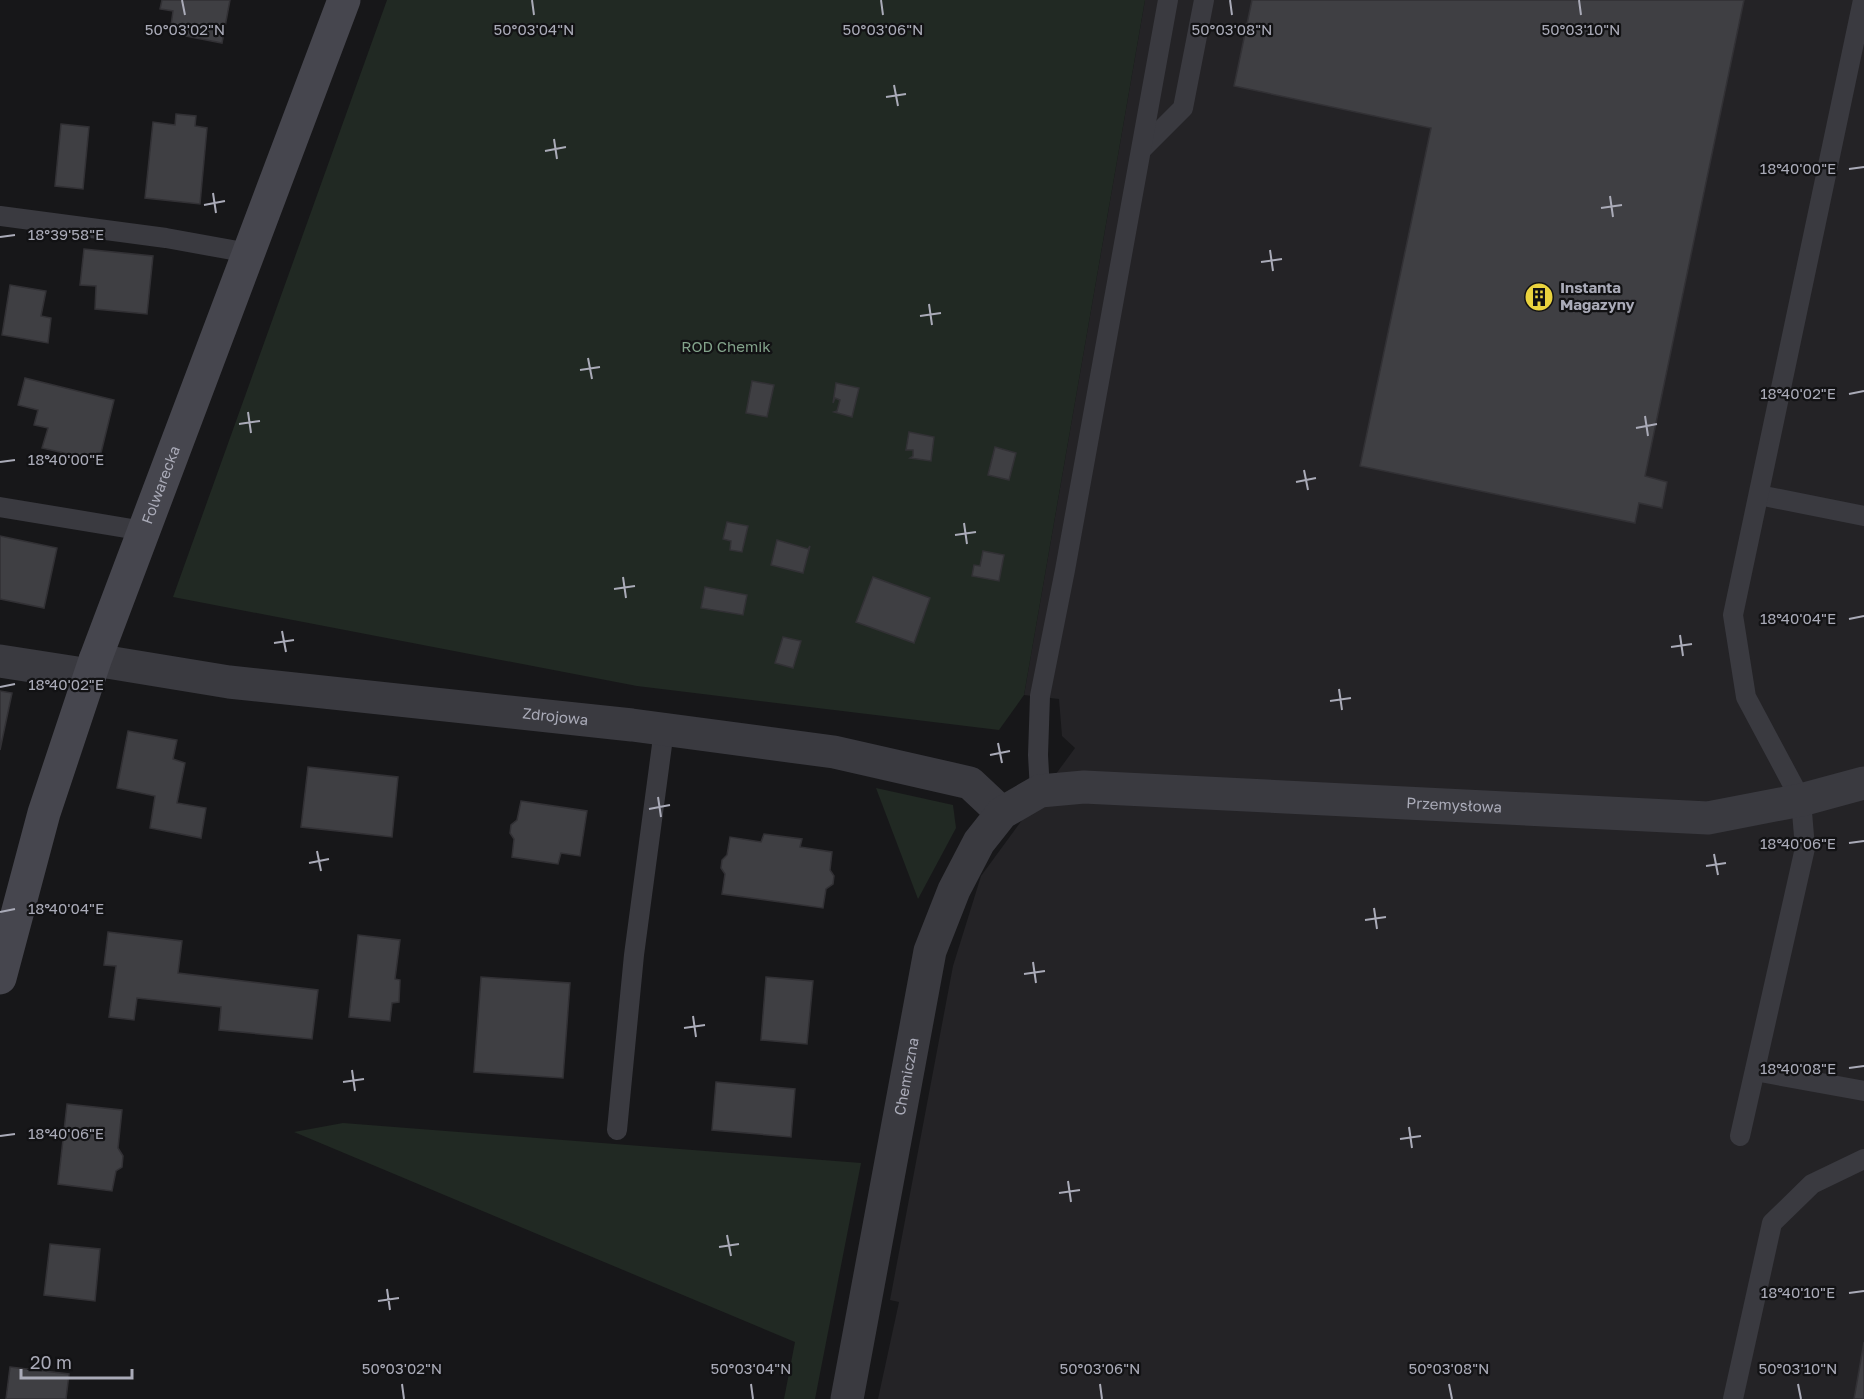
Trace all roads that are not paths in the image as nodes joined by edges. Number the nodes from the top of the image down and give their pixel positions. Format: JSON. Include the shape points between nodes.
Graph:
{"nodes":[{"id":1,"x":344,"y":0,"type":"edge"},
{"id":2,"x":1168,"y":0,"type":"edge"},
{"id":3,"x":1204,"y":0,"type":"edge"},
{"id":4,"x":1863,"y":0,"type":"edge"},
{"id":5,"x":1142,"y":149,"type":"junction"},
{"id":6,"x":0,"y":216,"type":"edge"},
{"id":7,"x":249,"y":253,"type":"junction"},
{"id":8,"x":1759,"y":495,"type":"junction"},
{"id":9,"x":0,"y":507,"type":"edge"},
{"id":10,"x":1864,"y":516,"type":"edge"},
{"id":11,"x":144,"y":531,"type":"junction"},
{"id":12,"x":0,"y":660,"type":"edge"},
{"id":13,"x":93,"y":668,"type":"junction"},
{"id":14,"x":664,"y":730,"type":"junction"},
{"id":15,"x":1864,"y":783,"type":"edge"},
{"id":16,"x":1040,"y":791,"type":"junction"},
{"id":17,"x":1801,"y":800,"type":"junction"},
{"id":18,"x":1002,"y":813,"type":"junction"},
{"id":19,"x":0,"y":978,"type":"edge"},
{"id":20,"x":1755,"y":1071,"type":"junction"},
{"id":21,"x":1864,"y":1091,"type":"edge"},
{"id":22,"x":617,"y":1130,"type":"dead end"},
{"id":23,"x":1740,"y":1136,"type":"dead end"},
{"id":24,"x":1864,"y":1159,"type":"edge"},
{"id":25,"x":847,"y":1399,"type":"edge"},
{"id":26,"x":1733,"y":1399,"type":"edge"}],
"edges":[{"from":1,"to":7,"type":"street","name":"Folwarecka"},
{"from":2,"to":5,"type":"lane"},
{"from":3,"to":5,"type":"lane","via":[[1184,108]]},
{"from":4,"to":8,"type":"lane"},
{"from":5,"to":16,"type":"lane","via":[[1040,696]]},
{"from":6,"to":7,"type":"lane"},
{"from":7,"to":11,"type":"street","name":"Folwarecka"},
{"from":8,"to":10,"type":"lane"},
{"from":8,"to":17,"type":"lane","via":[[1733,615],[1746,697]]},
{"from":9,"to":11,"type":"lane"},
{"from":11,"to":13,"type":"street","name":"Folwarecka"},
{"from":12,"to":13,"type":"street","name":"Zdrojowa"},
{"from":13,"to":14,"type":"street","name":"Zdrojowa"},
{"from":13,"to":19,"type":"street","name":"Folwarecka","via":[[44,813]]},
{"from":14,"to":18,"type":"street","name":"Zdrojowa","via":[[834,752],[970,783]]},
{"from":14,"to":22,"type":"lane","via":[[634,955]]},
{"from":15,"to":17,"type":"street","name":"Przemysłowa"},
{"from":16,"to":17,"type":"street","name":"Przemysłowa","via":[[1084,787],[1708,818]]},
{"from":16,"to":18,"type":"street","name":"Chemiczna"},
{"from":17,"to":20,"type":"lane","via":[[1805,848]]},
{"from":18,"to":25,"type":"street","name":"Chemiczna","via":[[974,852],[954,890],[930,951]]},
{"from":20,"to":21,"type":"lane"},
{"from":20,"to":23,"type":"lane"},
{"from":24,"to":26,"type":"lane","via":[[1812,1184],[1772,1223]]}]}
